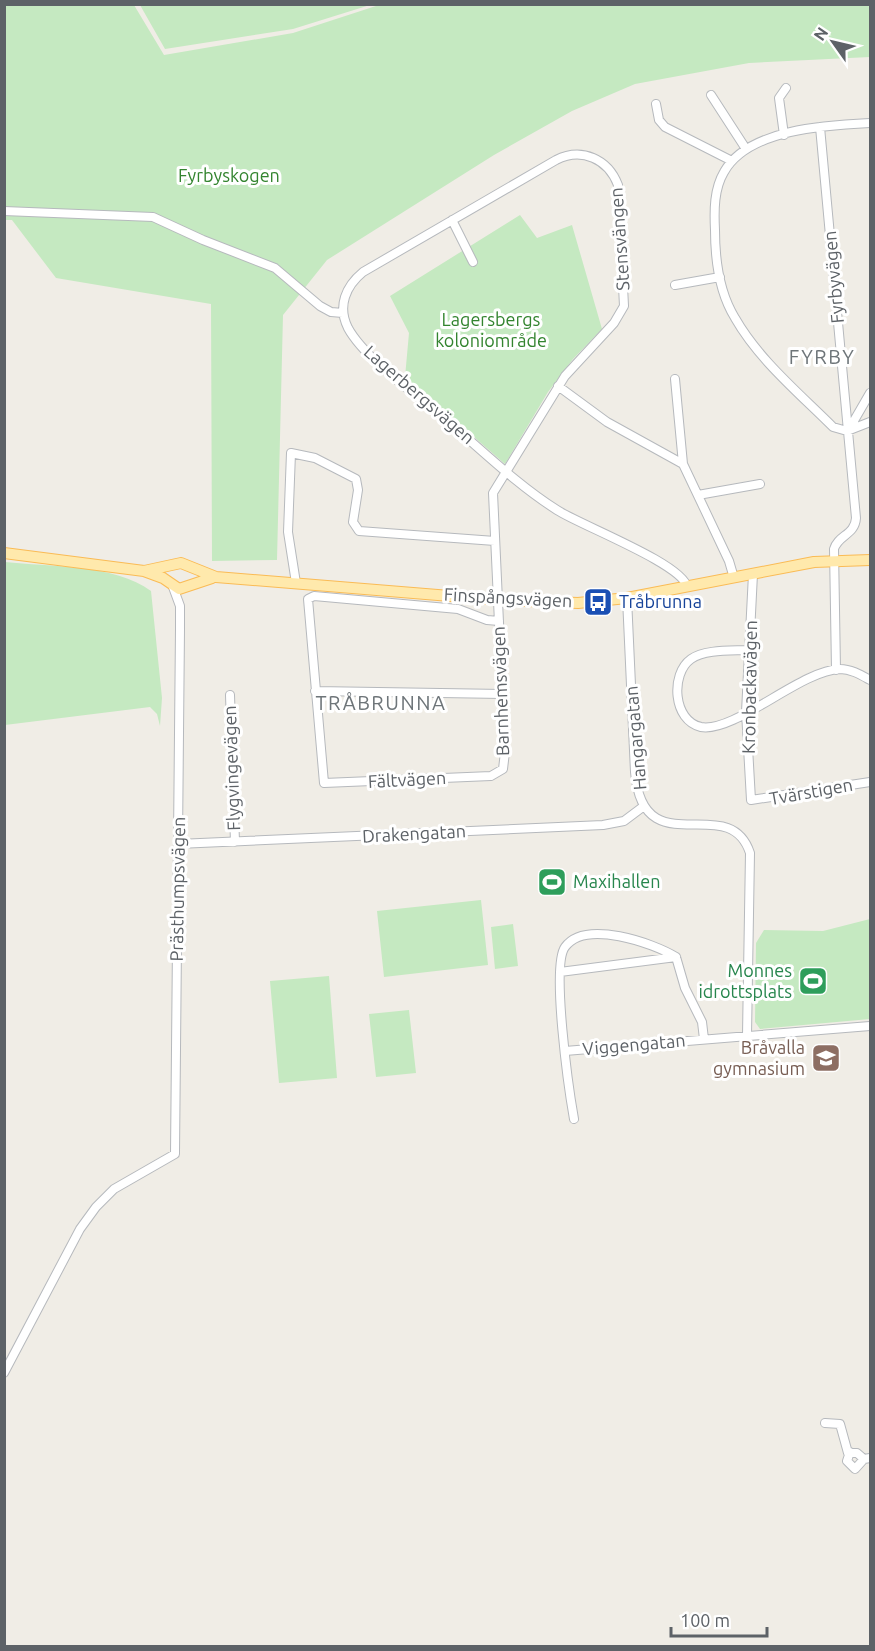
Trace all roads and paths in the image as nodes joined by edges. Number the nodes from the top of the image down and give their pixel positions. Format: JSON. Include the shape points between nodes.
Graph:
{"nodes":[{"id":1,"x":786,"y":87,"type":"dead end"},
{"id":2,"x":711,"y":95,"type":"dead end"},
{"id":3,"x":656,"y":105,"type":"dead end"},
{"id":4,"x":870,"y":123,"type":"edge"},
{"id":5,"x":820,"y":127,"type":"junction"},
{"id":6,"x":784,"y":135,"type":"junction"},
{"id":7,"x":746,"y":149,"type":"junction"},
{"id":8,"x":732,"y":160,"type":"junction"},
{"id":9,"x":4,"y":211,"type":"edge"},
{"id":10,"x":452,"y":220,"type":"junction"},
{"id":11,"x":473,"y":262,"type":"dead end"},
{"id":12,"x":720,"y":277,"type":"junction"},
{"id":13,"x":675,"y":285,"type":"dead end"},
{"id":14,"x":344,"y":314,"type":"junction"},
{"id":15,"x":675,"y":379,"type":"dead end"},
{"id":16,"x":558,"y":386,"type":"junction"},
{"id":17,"x":870,"y":393,"type":"edge"},
{"id":18,"x":870,"y":422,"type":"edge"},
{"id":19,"x":847,"y":431,"type":"junction"},
{"id":20,"x":683,"y":465,"type":"junction"},
{"id":21,"x":506,"y":471,"type":"junction"},
{"id":22,"x":759,"y":484,"type":"dead end"},
{"id":23,"x":698,"y":495,"type":"junction"},
{"id":24,"x":495,"y":542,"type":"junction"},
{"id":25,"x":4,"y":553,"type":"edge"},
{"id":26,"x":870,"y":555,"type":"edge"},
{"id":27,"x":834,"y":560,"type":"junction"},
{"id":28,"x":870,"y":560,"type":"edge"},
{"id":29,"x":171,"y":566,"type":"junction"},
{"id":30,"x":189,"y":568,"type":"junction"},
{"id":31,"x":144,"y":571,"type":"junction"},
{"id":32,"x":753,"y":574,"type":"junction"},
{"id":33,"x":216,"y":577,"type":"junction"},
{"id":34,"x":734,"y":578,"type":"junction"},
{"id":35,"x":296,"y":583,"type":"junction"},
{"id":36,"x":171,"y":584,"type":"junction"},
{"id":37,"x":188,"y":585,"type":"junction"},
{"id":38,"x":687,"y":588,"type":"junction"},
{"id":39,"x":627,"y":598,"type":"junction"},
{"id":40,"x":500,"y":600,"type":"junction"},
{"id":41,"x":180,"y":606,"type":"junction"},
{"id":42,"x":499,"y":621,"type":"junction"},
{"id":43,"x":749,"y":650,"type":"junction"},
{"id":44,"x":836,"y":670,"type":"junction"},
{"id":45,"x":870,"y":680,"type":"edge"},
{"id":46,"x":315,"y":691,"type":"junction"},
{"id":47,"x":503,"y":694,"type":"junction"},
{"id":48,"x":230,"y":695,"type":"dead end"},
{"id":49,"x":746,"y":712,"type":"junction"},
{"id":50,"x":492,"y":776,"type":"joint"},
{"id":51,"x":870,"y":782,"type":"edge"},
{"id":52,"x":751,"y":800,"type":"joint"},
{"id":53,"x":644,"y":806,"type":"junction"},
{"id":54,"x":235,"y":842,"type":"junction"},
{"id":55,"x":178,"y":844,"type":"junction"},
{"id":56,"x":676,"y":957,"type":"junction"},
{"id":57,"x":560,"y":972,"type":"junction"},
{"id":58,"x":870,"y":1026,"type":"edge"},
{"id":59,"x":747,"y":1035,"type":"junction"},
{"id":60,"x":704,"y":1039,"type":"junction"},
{"id":61,"x":565,"y":1051,"type":"junction"},
{"id":62,"x":574,"y":1119,"type":"dead end"},
{"id":63,"x":4,"y":1373,"type":"edge"},
{"id":64,"x":825,"y":1423,"type":"dead end"},
{"id":65,"x":850,"y":1452,"type":"junction"},
{"id":66,"x":867,"y":1459,"type":"edge"}],
"edges":[{"from":1,"to":6,"type":"street","via":[[779,98]]},
{"from":2,"to":7,"type":"street"},
{"from":3,"to":8,"type":"street","via":[[665,127]]},
{"from":4,"to":5,"type":"street"},
{"from":5,"to":6,"type":"street"},
{"from":5,"to":19,"type":"street","name":"Fyrbyvägen"},
{"from":6,"to":7,"type":"street"},
{"from":7,"to":8,"type":"street"},
{"from":8,"to":12,"type":"street","via":[[721,179],[715,202]]},
{"from":9,"to":14,"type":"street","via":[[153,217],[275,268],[327,310]]},
{"from":10,"to":11,"type":"street"},
{"from":10,"to":14,"type":"street","name":"Stensvängen","via":[[355,278],[344,299]]},
{"from":10,"to":16,"type":"street","name":"Stensvängen","via":[[561,157],[589,156],[612,173],[620,198],[624,306],[614,323]]},
{"from":12,"to":13,"type":"street"},
{"from":12,"to":19,"type":"street","via":[[734,318],[753,345],[833,427]]},
{"from":14,"to":21,"type":"street","name":"Lagerbergsvägen","via":[[352,334],[379,363]]},
{"from":15,"to":20,"type":"street"},
{"from":16,"to":20,"type":"street","via":[[607,422]]},
{"from":16,"to":21,"type":"street","name":"Stensvängen"},
{"from":17,"to":19,"type":"street"},
{"from":18,"to":19,"type":"street"},
{"from":19,"to":27,"type":"street","name":"Fyrbyvägen","via":[[856,523],[836,543]]},
{"from":20,"to":23,"type":"street"},
{"from":21,"to":24,"type":"street","name":"Stensvängen","via":[[492,499]]},
{"from":21,"to":38,"type":"street","name":"Lagerbergsvägen","via":[[566,516],[678,573]]},
{"from":22,"to":23,"type":"street"},
{"from":23,"to":34,"type":"street"},
{"from":24,"to":35,"type":"street","via":[[359,531],[353,522],[356,479],[315,458],[291,453],[288,532]]},
{"from":24,"to":40,"type":"street","name":"Stensvängen"},
{"from":25,"to":31,"type":"main road","name":"Finspångsvägen"},
{"from":26,"to":27,"type":"main road","name":"Finspångsvägen"},
{"from":27,"to":28,"type":"main road","name":"Finspångsvägen"},
{"from":27,"to":32,"type":"main road","name":"Finspångsvägen"},
{"from":27,"to":44,"type":"street"},
{"from":29,"to":30,"type":"main road","name":"Finspångsvägen","via":[[181,563]]},
{"from":29,"to":31,"type":"main road","name":"Finspångsvägen"},
{"from":29,"to":36,"type":"main road","via":[[167,575]]},
{"from":30,"to":33,"type":"main road","name":"Finspångsvägen"},
{"from":30,"to":37,"type":"main road","via":[[192,577]]},
{"from":31,"to":36,"type":"main road","name":"Finspångsvägen"},
{"from":32,"to":34,"type":"main road","name":"Finspångsvägen"},
{"from":32,"to":43,"type":"street","name":"Kronbackavägen"},
{"from":33,"to":35,"type":"main road","name":"Finspångsvägen"},
{"from":33,"to":37,"type":"main road","name":"Finspångsvägen"},
{"from":34,"to":38,"type":"main road","name":"Finspångsvägen"},
{"from":35,"to":40,"type":"main road","name":"Finspångsvägen"},
{"from":36,"to":37,"type":"main road","name":"Finspångsvägen"},
{"from":36,"to":41,"type":"street","name":"Prästhumpsvägen"},
{"from":37,"to":41,"type":"street","name":"Prästhumpsvägen"},
{"from":38,"to":39,"type":"main road","name":"Finspångsvägen"},
{"from":39,"to":40,"type":"main road","name":"Finspångsvägen","via":[[578,603]]},
{"from":39,"to":53,"type":"street","name":"Hangargatan","via":[[635,772]]},
{"from":40,"to":42,"type":"street","name":"Barnhemsvägen"},
{"from":41,"to":55,"type":"street","name":"Prästhumpsvägen"},
{"from":42,"to":46,"type":"street","via":[[458,609],[314,596],[308,599]]},
{"from":42,"to":47,"type":"street","name":"Barnhemsvägen"},
{"from":43,"to":49,"type":"street","name":"Kronbackavägen"},
{"from":43,"to":49,"type":"street","via":[[698,656],[685,665],[678,680],[680,709],[693,724],[714,727]]},
{"from":44,"to":45,"type":"street","via":[[847,670]]},
{"from":44,"to":49,"type":"street"},
{"from":46,"to":47,"type":"street"},
{"from":46,"to":50,"type":"street","name":"Fältvägen","via":[[324,783]]},
{"from":47,"to":50,"type":"street","name":"Barnhemsvägen","via":[[506,752],[503,769]]},
{"from":48,"to":54,"type":"street","name":"Flygvingevägen"},
{"from":49,"to":52,"type":"street","name":"Kronbackavägen"},
{"from":51,"to":52,"type":"street","name":"Tvärstigen"},
{"from":53,"to":54,"type":"street","name":"Drakengatan","via":[[624,820],[603,825]]},
{"from":53,"to":59,"type":"street","name":"Hangargatan","via":[[659,820],[673,825],[724,825],[735,830],[747,844]]},
{"from":54,"to":55,"type":"street","name":"Drakengatan"},
{"from":55,"to":63,"type":"street","name":"Prästhumpsvägen","via":[[175,1154],[114,1189],[91,1214]]},
{"from":56,"to":57,"type":"street"},
{"from":56,"to":57,"type":"street","via":[[621,936],[598,934],[574,939],[566,945]]},
{"from":56,"to":60,"type":"street","name":"Viggengatan","via":[[685,988],[702,1022]]},
{"from":57,"to":61,"type":"street"},
{"from":58,"to":59,"type":"street"},
{"from":59,"to":60,"type":"street","name":"Viggengatan"},
{"from":60,"to":61,"type":"street","name":"Viggengatan"},
{"from":61,"to":62,"type":"street"},
{"from":64,"to":65,"type":"street","via":[[840,1424]]},
{"from":65,"to":66,"type":"street"},
{"from":65,"to":66,"type":"street","via":[[847,1461],[855,1469]]}]}
